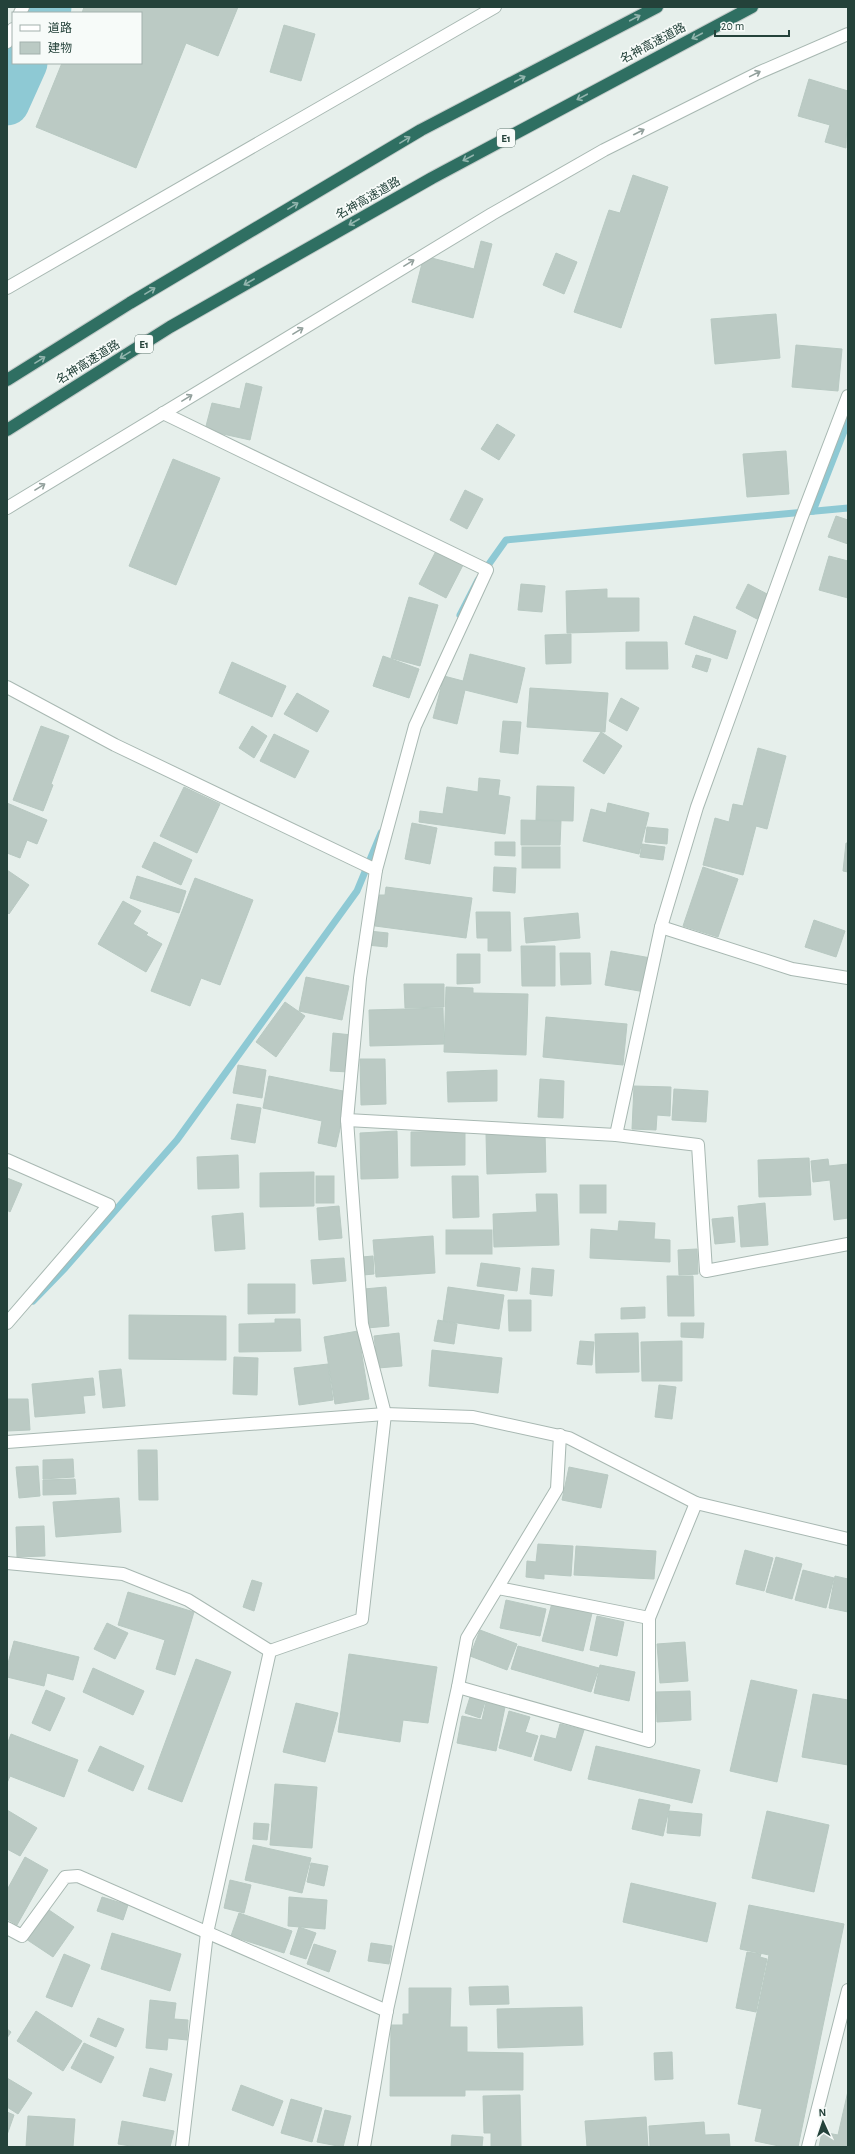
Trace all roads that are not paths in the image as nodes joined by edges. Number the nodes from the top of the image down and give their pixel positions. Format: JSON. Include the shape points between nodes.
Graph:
{"nodes":[{"id":1,"x":495,"y":7,"type":"edge"},
{"id":2,"x":656,"y":7,"type":"edge"},
{"id":3,"x":752,"y":7,"type":"edge"},
{"id":4,"x":12,"y":31,"type":"edge"},
{"id":5,"x":848,"y":34,"type":"edge"},
{"id":6,"x":7,"y":42,"type":"edge"},
{"id":7,"x":7,"y":288,"type":"edge"},
{"id":8,"x":7,"y":380,"type":"edge"},
{"id":9,"x":848,"y":396,"type":"edge"},
{"id":10,"x":163,"y":413,"type":"junction"},
{"id":11,"x":7,"y":430,"type":"edge"},
{"id":12,"x":7,"y":508,"type":"edge"},
{"id":13,"x":7,"y":687,"type":"edge"},
{"id":14,"x":376,"y":870,"type":"junction"},
{"id":15,"x":661,"y":927,"type":"junction"},
{"id":16,"x":848,"y":978,"type":"edge"},
{"id":17,"x":347,"y":1120,"type":"junction"},
{"id":18,"x":616,"y":1135,"type":"junction"},
{"id":19,"x":7,"y":1160,"type":"edge"},
{"id":20,"x":848,"y":1244,"type":"edge"},
{"id":21,"x":7,"y":1323,"type":"edge"},
{"id":22,"x":385,"y":1414,"type":"junction"},
{"id":23,"x":560,"y":1436,"type":"junction"},
{"id":24,"x":7,"y":1442,"type":"edge"},
{"id":25,"x":696,"y":1503,"type":"junction"},
{"id":26,"x":848,"y":1539,"type":"edge"},
{"id":27,"x":7,"y":1563,"type":"edge"},
{"id":28,"x":498,"y":1588,"type":"junction"},
{"id":29,"x":649,"y":1618,"type":"junction"},
{"id":30,"x":270,"y":1651,"type":"junction"},
{"id":31,"x":458,"y":1687,"type":"junction"},
{"id":32,"x":7,"y":1928,"type":"edge"},
{"id":33,"x":207,"y":1933,"type":"junction"},
{"id":34,"x":848,"y":1990,"type":"edge"},
{"id":35,"x":387,"y":2011,"type":"junction"},
{"id":36,"x":182,"y":2147,"type":"edge"},
{"id":37,"x":364,"y":2147,"type":"edge"},
{"id":38,"x":808,"y":2147,"type":"edge"}],
"edges":[{"from":1,"to":7,"type":"street"},
{"from":8,"to":2,"type":"highway","one_way":true,"via":[[130,303],[421,130]]},
{"from":3,"to":11,"type":"highway","name":"名神高速道路","number":"E1","one_way":true,"via":[[432,178],[283,262],[170,327]]},
{"from":4,"to":6,"type":"street"},
{"from":10,"to":5,"type":"street","one_way":true,"via":[[492,214],[604,150],[758,73]]},
{"from":9,"to":15,"type":"street","via":[[798,526],[697,807]]},
{"from":12,"to":10,"type":"street","one_way":true},
{"from":10,"to":14,"type":"street","via":[[486,570],[415,726]]},
{"from":13,"to":14,"type":"street","via":[[115,745]]},
{"from":14,"to":17,"type":"street","via":[[360,978]]},
{"from":15,"to":16,"type":"street","via":[[792,969]]},
{"from":15,"to":18,"type":"street"},
{"from":17,"to":18,"type":"street"},
{"from":17,"to":22,"type":"street","via":[[362,1324]]},
{"from":18,"to":20,"type":"street","via":[[698,1145],[706,1271]]},
{"from":19,"to":21,"type":"street","via":[[109,1205]]},
{"from":22,"to":23,"type":"street","via":[[473,1417]]},
{"from":22,"to":24,"type":"street"},
{"from":22,"to":30,"type":"street","via":[[362,1619]]},
{"from":23,"to":25,"type":"street"},
{"from":23,"to":28,"type":"street","via":[[557,1489]]},
{"from":25,"to":26,"type":"street"},
{"from":25,"to":29,"type":"street"},
{"from":27,"to":30,"type":"street","via":[[123,1574],[188,1600]]},
{"from":28,"to":29,"type":"street"},
{"from":28,"to":31,"type":"street","via":[[467,1638]]},
{"from":29,"to":31,"type":"street","via":[[649,1740]]},
{"from":30,"to":33,"type":"street"},
{"from":31,"to":35,"type":"street"},
{"from":32,"to":33,"type":"street","via":[[22,1936],[65,1877],[78,1876]]},
{"from":33,"to":35,"type":"street"},
{"from":33,"to":36,"type":"street"},
{"from":34,"to":38,"type":"street"},
{"from":35,"to":37,"type":"street"}]}
